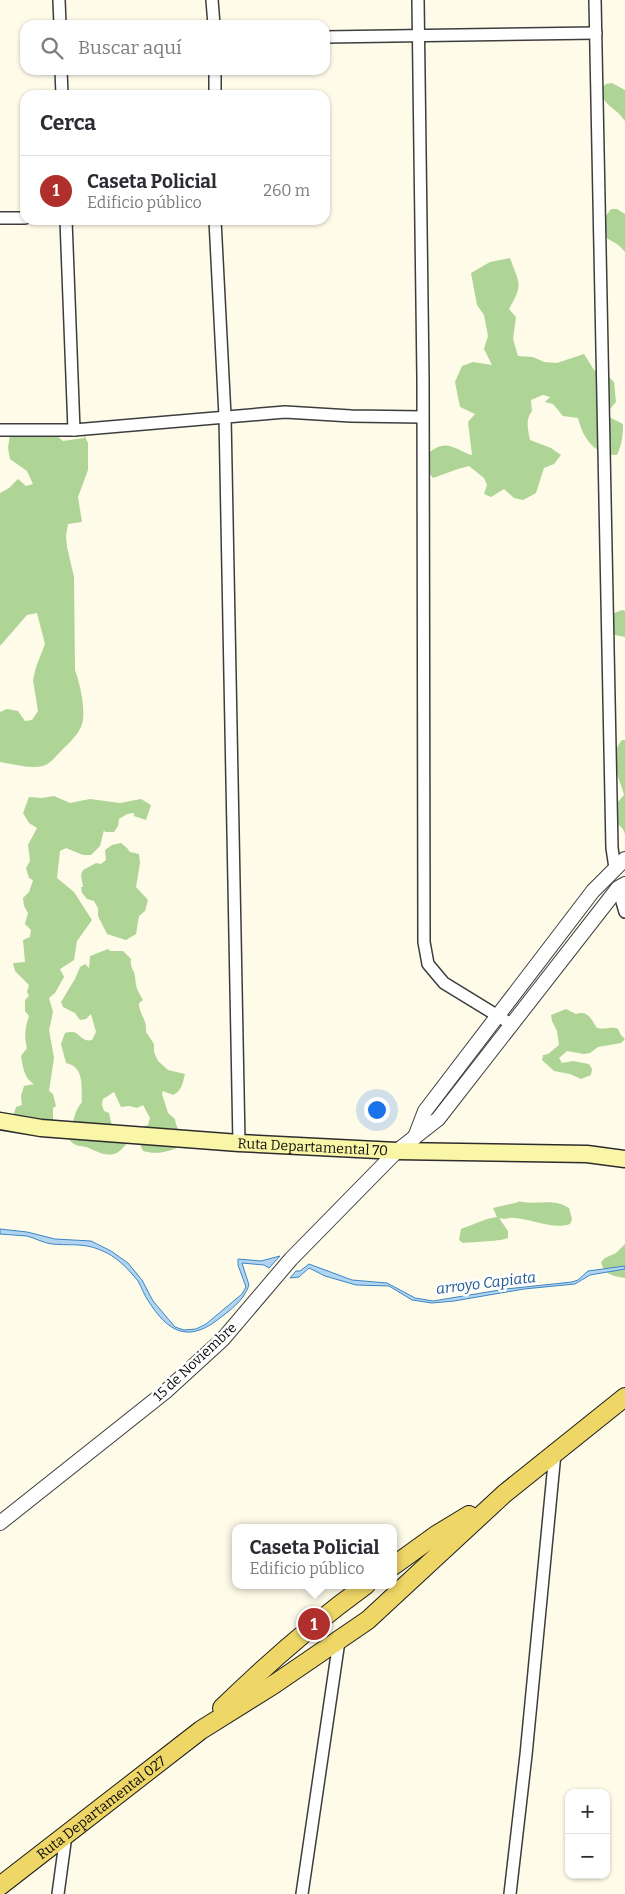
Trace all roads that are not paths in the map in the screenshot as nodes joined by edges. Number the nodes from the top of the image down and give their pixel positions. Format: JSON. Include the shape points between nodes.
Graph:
{"nodes":[{"id":1,"x":59,"y":0,"type":"edge"},
{"id":2,"x":212,"y":0,"type":"edge"},
{"id":3,"x":418,"y":0,"type":"edge"},
{"id":4,"x":595,"y":0,"type":"edge"},
{"id":5,"x":60,"y":20,"type":"edge"},
{"id":6,"x":214,"y":20,"type":"edge"},
{"id":7,"x":596,"y":33,"type":"junction"},
{"id":8,"x":418,"y":35,"type":"junction"},
{"id":9,"x":330,"y":37,"type":"edge"},
{"id":10,"x":61,"y":75,"type":"edge"},
{"id":11,"x":215,"y":75,"type":"edge"},
{"id":12,"x":62,"y":90,"type":"edge"},
{"id":13,"x":215,"y":90,"type":"edge"},
{"id":14,"x":0,"y":218,"type":"edge"},
{"id":15,"x":20,"y":218,"type":"edge"},
{"id":16,"x":66,"y":225,"type":"edge"},
{"id":17,"x":215,"y":225,"type":"edge"},
{"id":18,"x":225,"y":416,"type":"junction"},
{"id":19,"x":422,"y":417,"type":"junction"},
{"id":20,"x":0,"y":430,"type":"edge"},
{"id":21,"x":74,"y":430,"type":"junction"},
{"id":22,"x":620,"y":864,"type":"edge"},
{"id":23,"x":622,"y":886,"type":"edge"},
{"id":24,"x":625,"y":912,"type":"edge"},
{"id":25,"x":498,"y":1016,"type":"junction"},
{"id":26,"x":511,"y":1024,"type":"junction"},
{"id":27,"x":0,"y":1121,"type":"edge"},
{"id":28,"x":414,"y":1138,"type":"junction"},
{"id":29,"x":239,"y":1143,"type":"junction"},
{"id":30,"x":397,"y":1151,"type":"junction"},
{"id":31,"x":625,"y":1159,"type":"edge"},
{"id":32,"x":625,"y":1398,"type":"edge"},
{"id":33,"x":555,"y":1453,"type":"junction"},
{"id":34,"x":504,"y":1494,"type":"junction"},
{"id":35,"x":0,"y":1523,"type":"edge"},
{"id":36,"x":397,"y":1563,"type":"edge"},
{"id":37,"x":361,"y":1589,"type":"edge"},
{"id":38,"x":340,"y":1641,"type":"junction"},
{"id":39,"x":200,"y":1730,"type":"junction"},
{"id":40,"x":66,"y":1835,"type":"junction"},
{"id":41,"x":0,"y":1886,"type":"edge"},
{"id":42,"x":58,"y":1894,"type":"edge"},
{"id":43,"x":302,"y":1894,"type":"edge"},
{"id":44,"x":510,"y":1894,"type":"edge"}],
"edges":[{"from":1,"to":5,"type":"street"},
{"from":2,"to":6,"type":"street"},
{"from":3,"to":8,"type":"street"},
{"from":4,"to":7,"type":"street"},
{"from":7,"to":8,"type":"street"},
{"from":7,"to":22,"type":"street","via":[[612,838]]},
{"from":8,"to":9,"type":"street"},
{"from":8,"to":19,"type":"street"},
{"from":10,"to":12,"type":"street"},
{"from":11,"to":13,"type":"street"},
{"from":14,"to":15,"type":"street"},
{"from":16,"to":21,"type":"street"},
{"from":17,"to":18,"type":"street"},
{"from":18,"to":19,"type":"street","via":[[285,412]]},
{"from":18,"to":21,"type":"street"},
{"from":18,"to":29,"type":"street"},
{"from":19,"to":25,"type":"street","via":[[424,942],[428,964],[444,983]]},
{"from":20,"to":21,"type":"street"},
{"from":22,"to":25,"type":"street","via":[[593,892]]},
{"from":23,"to":24,"type":"street"},
{"from":23,"to":26,"type":"street","name":"15 de Noviembre"},
{"from":25,"to":26,"type":"street"},
{"from":25,"to":28,"type":"street","via":[[425,1111]]},
{"from":26,"to":28,"type":"street","name":"15 de Noviembre","via":[[438,1119]]},
{"from":27,"to":29,"type":"main road","name":"Ruta Departamental 70","via":[[41,1128]]},
{"from":28,"to":30,"type":"street","name":"15 de Noviembre"},
{"from":29,"to":30,"type":"main road","name":"Ruta Departamental 70"},
{"from":30,"to":31,"type":"main road","name":"Ruta Departamental 70","via":[[587,1154]]},
{"from":30,"to":35,"type":"street","name":"15 de Noviembre","via":[[291,1259],[224,1339],[165,1392]]},
{"from":32,"to":33,"type":"main road","name":"Ruta Departamental 027"},
{"from":33,"to":34,"type":"main road","name":"Ruta Departamental 027"},
{"from":33,"to":44,"type":"street"},
{"from":34,"to":36,"type":"main road","name":"Ruta Departamental 027"},
{"from":34,"to":38,"type":"main road","name":"Ruta Departamental 027","via":[[368,1620]]},
{"from":37,"to":39,"type":"main road","name":"Ruta Departamental 027","via":[[261,1670]]},
{"from":38,"to":39,"type":"main road","name":"Ruta Departamental 027"},
{"from":38,"to":43,"type":"street"},
{"from":39,"to":40,"type":"main road","name":"Ruta Departamental 027"},
{"from":40,"to":41,"type":"main road","name":"Ruta Departamental 027"},
{"from":40,"to":42,"type":"street"}]}
